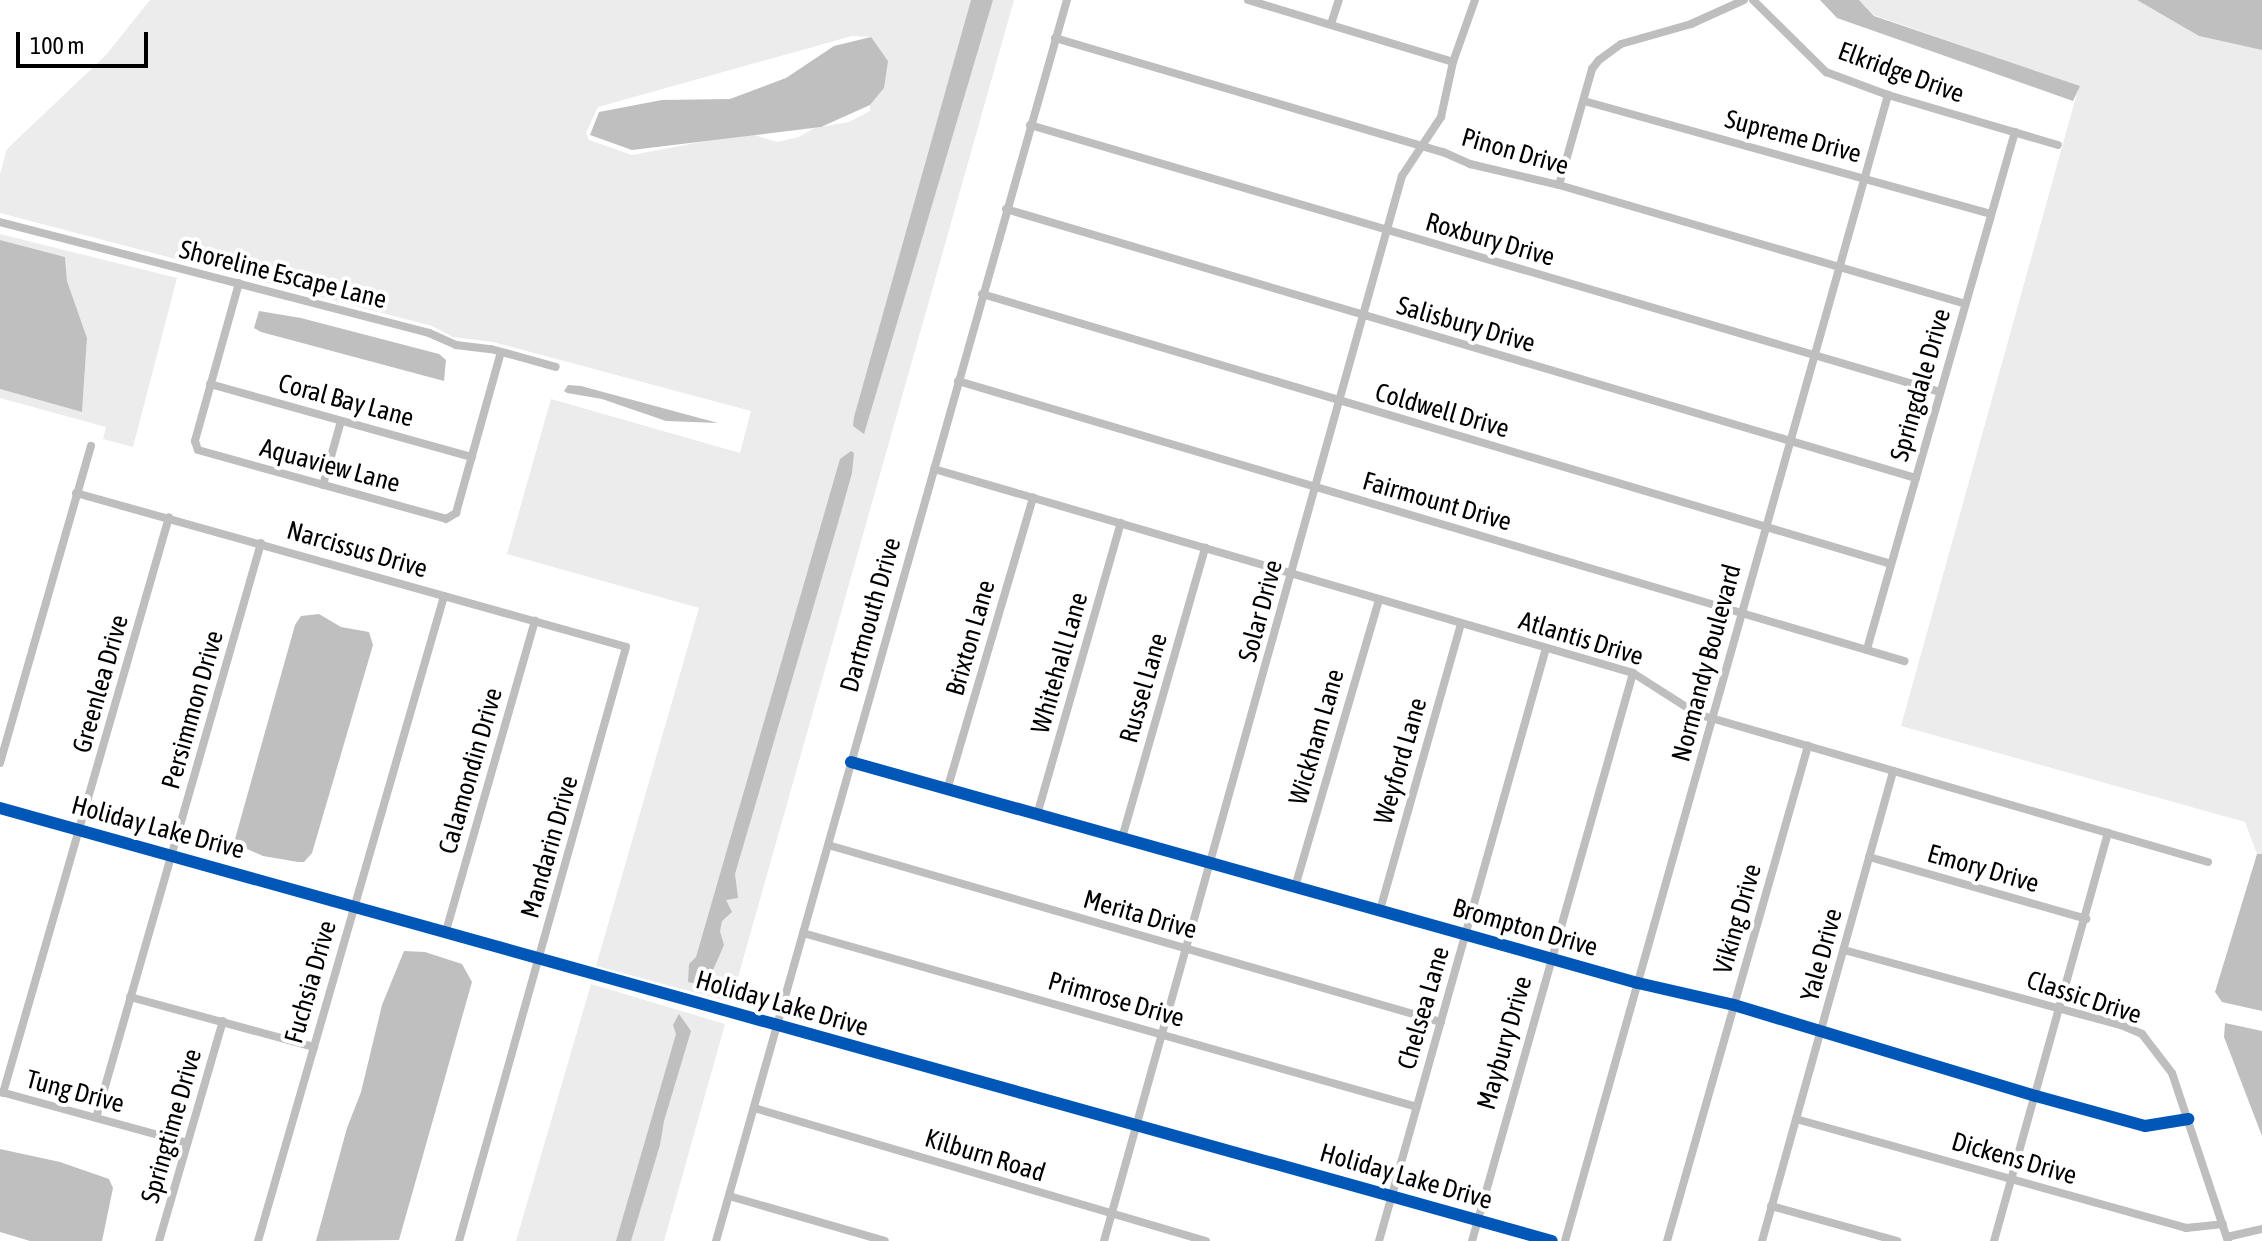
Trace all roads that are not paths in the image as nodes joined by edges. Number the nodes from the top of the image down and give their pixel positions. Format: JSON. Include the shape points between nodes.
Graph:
{"nodes":[{"id":1,"x":1067,"y":0,"type":"edge"},
{"id":2,"x":1249,"y":0,"type":"edge"},
{"id":3,"x":1339,"y":0,"type":"edge"},
{"id":4,"x":1475,"y":0,"type":"edge"},
{"id":5,"x":1744,"y":0,"type":"edge"},
{"id":6,"x":1753,"y":0,"type":"edge"},
{"id":7,"x":1331,"y":24,"type":"junction"},
{"id":8,"x":1055,"y":38,"type":"junction"},
{"id":9,"x":1453,"y":62,"type":"junction"},
{"id":10,"x":1888,"y":95,"type":"junction"},
{"id":11,"x":1584,"y":101,"type":"junction"},
{"id":12,"x":1030,"y":125,"type":"junction"},
{"id":13,"x":2015,"y":132,"type":"junction"},
{"id":14,"x":1421,"y":145,"type":"junction"},
{"id":15,"x":2058,"y":145,"type":"dead end"},
{"id":16,"x":1865,"y":177,"type":"junction"},
{"id":17,"x":1559,"y":185,"type":"junction"},
{"id":18,"x":1006,"y":209,"type":"junction"},
{"id":19,"x":1991,"y":214,"type":"junction"},
{"id":20,"x":0,"y":222,"type":"edge"},
{"id":21,"x":1387,"y":230,"type":"junction"},
{"id":22,"x":1839,"y":267,"type":"junction"},
{"id":23,"x":239,"y":283,"type":"junction"},
{"id":24,"x":982,"y":294,"type":"junction"},
{"id":25,"x":1965,"y":304,"type":"junction"},
{"id":26,"x":1363,"y":315,"type":"junction"},
{"id":27,"x":501,"y":352,"type":"junction"},
{"id":28,"x":1814,"y":355,"type":"junction"},
{"id":29,"x":556,"y":367,"type":"dead end"},
{"id":30,"x":958,"y":381,"type":"junction"},
{"id":31,"x":210,"y":384,"type":"junction"},
{"id":32,"x":1940,"y":392,"type":"junction"},
{"id":33,"x":1339,"y":402,"type":"junction"},
{"id":34,"x":341,"y":421,"type":"junction"},
{"id":35,"x":1789,"y":441,"type":"junction"},
{"id":36,"x":91,"y":446,"type":"dead end"},
{"id":37,"x":472,"y":457,"type":"junction"},
{"id":38,"x":934,"y":469,"type":"junction"},
{"id":39,"x":1916,"y":478,"type":"junction"},
{"id":40,"x":323,"y":485,"type":"junction"},
{"id":41,"x":1315,"y":487,"type":"junction"},
{"id":42,"x":76,"y":493,"type":"junction"},
{"id":43,"x":1033,"y":497,"type":"junction"},
{"id":44,"x":169,"y":517,"type":"junction"},
{"id":45,"x":1121,"y":523,"type":"junction"},
{"id":46,"x":1765,"y":527,"type":"junction"},
{"id":47,"x":261,"y":543,"type":"junction"},
{"id":48,"x":1205,"y":548,"type":"junction"},
{"id":49,"x":1891,"y":564,"type":"junction"},
{"id":50,"x":1293,"y":573,"type":"junction"},
{"id":51,"x":444,"y":596,"type":"junction"},
{"id":52,"x":1379,"y":599,"type":"junction"},
{"id":53,"x":1741,"y":612,"type":"junction"},
{"id":54,"x":535,"y":621,"type":"junction"},
{"id":55,"x":1461,"y":623,"type":"junction"},
{"id":56,"x":626,"y":647,"type":"joint"},
{"id":57,"x":1546,"y":648,"type":"junction"},
{"id":58,"x":1867,"y":649,"type":"junction"},
{"id":59,"x":1904,"y":661,"type":"dead end"},
{"id":60,"x":1633,"y":673,"type":"junction"},
{"id":61,"x":1713,"y":718,"type":"junction"},
{"id":62,"x":1808,"y":746,"type":"junction"},
{"id":63,"x":851,"y":762,"type":"junction"},
{"id":64,"x":0,"y":763,"type":"edge"},
{"id":65,"x":1893,"y":771,"type":"junction"},
{"id":66,"x":947,"y":790,"type":"junction"},
{"id":67,"x":0,"y":808,"type":"edge"},
{"id":68,"x":1037,"y":815,"type":"junction"},
{"id":69,"x":81,"y":831,"type":"junction"},
{"id":70,"x":2108,"y":833,"type":"junction"},
{"id":71,"x":1122,"y":838,"type":"junction"},
{"id":72,"x":828,"y":845,"type":"junction"},
{"id":73,"x":173,"y":855,"type":"junction"},
{"id":74,"x":1869,"y":857,"type":"junction"},
{"id":75,"x":2208,"y":862,"type":"dead end"},
{"id":76,"x":1211,"y":863,"type":"junction"},
{"id":77,"x":1295,"y":887,"type":"junction"},
{"id":78,"x":354,"y":904,"type":"junction"},
{"id":79,"x":1380,"y":910,"type":"junction"},
{"id":80,"x":2086,"y":919,"type":"junction"},
{"id":81,"x":446,"y":931,"type":"junction"},
{"id":82,"x":803,"y":933,"type":"junction"},
{"id":83,"x":1466,"y":935,"type":"junction"},
{"id":84,"x":1187,"y":949,"type":"junction"},
{"id":85,"x":1844,"y":950,"type":"junction"},
{"id":86,"x":540,"y":958,"type":"junction"},
{"id":87,"x":1552,"y":959,"type":"junction"},
{"id":88,"x":1638,"y":983,"type":"junction"},
{"id":89,"x":130,"y":997,"type":"junction"},
{"id":90,"x":1734,"y":1005,"type":"junction"},
{"id":91,"x":2060,"y":1009,"type":"junction"},
{"id":92,"x":223,"y":1021,"type":"junction"},
{"id":93,"x":1441,"y":1022,"type":"junction"},
{"id":94,"x":777,"y":1026,"type":"junction"},
{"id":95,"x":1821,"y":1030,"type":"junction"},
{"id":96,"x":1163,"y":1034,"type":"junction"},
{"id":97,"x":314,"y":1047,"type":"junction"},
{"id":98,"x":2,"y":1092,"type":"edge"},
{"id":99,"x":2036,"y":1096,"type":"junction"},
{"id":100,"x":1417,"y":1107,"type":"junction"},
{"id":101,"x":754,"y":1108,"type":"junction"},
{"id":102,"x":96,"y":1118,"type":"junction"},
{"id":103,"x":1796,"y":1119,"type":"junction"},
{"id":104,"x":2188,"y":1119,"type":"junction"},
{"id":105,"x":1137,"y":1125,"type":"junction"},
{"id":106,"x":187,"y":1143,"type":"junction"},
{"id":107,"x":2012,"y":1180,"type":"junction"},
{"id":108,"x":729,"y":1196,"type":"junction"},
{"id":109,"x":1392,"y":1196,"type":"junction"},
{"id":110,"x":1771,"y":1206,"type":"junction"},
{"id":111,"x":1111,"y":1215,"type":"junction"},
{"id":112,"x":1478,"y":1221,"type":"junction"},
{"id":113,"x":2223,"y":1224,"type":"junction"},
{"id":114,"x":2262,"y":1229,"type":"edge"},
{"id":115,"x":2228,"y":1239,"type":"edge"},
{"id":116,"x":159,"y":1241,"type":"edge"},
{"id":117,"x":258,"y":1241,"type":"edge"},
{"id":118,"x":459,"y":1241,"type":"edge"},
{"id":119,"x":716,"y":1241,"type":"edge"},
{"id":120,"x":885,"y":1241,"type":"edge"},
{"id":121,"x":1104,"y":1241,"type":"edge"},
{"id":122,"x":1206,"y":1241,"type":"edge"},
{"id":123,"x":1379,"y":1241,"type":"edge"},
{"id":124,"x":1472,"y":1241,"type":"edge"},
{"id":125,"x":1552,"y":1241,"type":"edge"},
{"id":126,"x":1565,"y":1241,"type":"edge"},
{"id":127,"x":1667,"y":1241,"type":"edge"},
{"id":128,"x":1762,"y":1241,"type":"edge"},
{"id":129,"x":1897,"y":1241,"type":"edge"},
{"id":130,"x":1994,"y":1241,"type":"edge"}],
"edges":[{"from":1,"to":8,"type":"street","name":"Dartmouth Drive"},
{"from":2,"to":7,"type":"street"},
{"from":3,"to":7,"type":"street"},
{"from":4,"to":9,"type":"street","name":"Solar Drive"},
{"from":5,"to":11,"type":"street","via":[[1691,24],[1621,44],[1592,69]]},
{"from":6,"to":10,"type":"street","name":"Elkridge Drive","via":[[1826,72]]},
{"from":7,"to":9,"type":"street"},
{"from":8,"to":12,"type":"street","name":"Dartmouth Drive"},
{"from":8,"to":14,"type":"street","name":"Pinon Drive"},
{"from":9,"to":14,"type":"street","name":"Solar Drive","via":[[1441,117]]},
{"from":10,"to":13,"type":"street","name":"Elkridge Drive"},
{"from":10,"to":16,"type":"street","name":"Normandy Boulevard"},
{"from":11,"to":16,"type":"street","name":"Supreme Drive"},
{"from":11,"to":17,"type":"street"},
{"from":12,"to":18,"type":"street","name":"Dartmouth Drive"},
{"from":12,"to":21,"type":"street","name":"Roxbury Drive"},
{"from":13,"to":15,"type":"street","name":"Elkridge Drive"},
{"from":13,"to":19,"type":"street","name":"Springdale Drive"},
{"from":14,"to":17,"type":"street","name":"Pinon Drive","via":[[1470,164]]},
{"from":14,"to":21,"type":"street","name":"Solar Drive","via":[[1402,176]]},
{"from":16,"to":19,"type":"street","name":"Supreme Drive"},
{"from":16,"to":22,"type":"street","name":"Normandy Boulevard"},
{"from":17,"to":22,"type":"street","name":"Pinon Drive"},
{"from":18,"to":24,"type":"street","name":"Dartmouth Drive"},
{"from":18,"to":26,"type":"street","name":"Salisbury Drive"},
{"from":19,"to":25,"type":"street","name":"Springdale Drive"},
{"from":20,"to":23,"type":"street","name":"Shoreline Escape Lane"},
{"from":21,"to":26,"type":"street","name":"Solar Drive"},
{"from":21,"to":28,"type":"street","name":"Roxbury Drive"},
{"from":22,"to":25,"type":"street","name":"Pinon Drive"},
{"from":22,"to":28,"type":"street","name":"Normandy Boulevard"},
{"from":23,"to":27,"type":"street","name":"Shoreline Escape Lane","via":[[429,333],[456,345]]},
{"from":23,"to":31,"type":"street","name":"Aquaview Lane"},
{"from":24,"to":30,"type":"street","name":"Dartmouth Drive"},
{"from":24,"to":33,"type":"street","name":"Coldwell Drive"},
{"from":25,"to":32,"type":"street","name":"Springdale Drive"},
{"from":26,"to":33,"type":"street","name":"Solar Drive"},
{"from":26,"to":35,"type":"street","name":"Salisbury Drive"},
{"from":27,"to":29,"type":"street","name":"Shoreline Escape Lane"},
{"from":27,"to":37,"type":"street","name":"Aquaview Lane"},
{"from":28,"to":32,"type":"street","name":"Roxbury Drive"},
{"from":28,"to":35,"type":"street","name":"Normandy Boulevard"},
{"from":30,"to":38,"type":"street","name":"Dartmouth Drive"},
{"from":30,"to":41,"type":"street","name":"Fairmount Drive"},
{"from":31,"to":34,"type":"street","name":"Coral Bay Lane"},
{"from":31,"to":40,"type":"street","name":"Aquaview Lane","via":[[195,441],[198,450]]},
{"from":32,"to":39,"type":"street","name":"Springdale Drive"},
{"from":33,"to":41,"type":"street","name":"Solar Drive"},
{"from":33,"to":46,"type":"street","name":"Coldwell Drive"},
{"from":34,"to":37,"type":"street","name":"Coral Bay Lane"},
{"from":34,"to":40,"type":"street"},
{"from":35,"to":39,"type":"street","name":"Salisbury Drive"},
{"from":35,"to":46,"type":"street","name":"Normandy Boulevard"},
{"from":36,"to":42,"type":"street"},
{"from":37,"to":40,"type":"street","name":"Aquaview Lane","via":[[450,519]]},
{"from":38,"to":43,"type":"street","name":"Atlantis Drive"},
{"from":38,"to":63,"type":"street","name":"Dartmouth Drive"},
{"from":39,"to":49,"type":"street","name":"Springdale Drive"},
{"from":41,"to":50,"type":"street","name":"Solar Drive"},
{"from":41,"to":53,"type":"street","name":"Fairmount Drive"},
{"from":42,"to":44,"type":"street","name":"Narcissus Drive"},
{"from":42,"to":64,"type":"street"},
{"from":43,"to":45,"type":"street","name":"Atlantis Drive"},
{"from":43,"to":66,"type":"street","name":"Brixton Lane"},
{"from":44,"to":47,"type":"street","name":"Narcissus Drive"},
{"from":44,"to":69,"type":"street","name":"Greenlea Drive"},
{"from":45,"to":48,"type":"street","name":"Atlantis Drive"},
{"from":45,"to":68,"type":"street","name":"Whitehall Lane"},
{"from":46,"to":49,"type":"street","name":"Coldwell Drive"},
{"from":46,"to":53,"type":"street","name":"Normandy Boulevard"},
{"from":47,"to":51,"type":"street","name":"Narcissus Drive"},
{"from":47,"to":73,"type":"street","name":"Persimmon Drive"},
{"from":48,"to":50,"type":"street","name":"Atlantis Drive"},
{"from":48,"to":71,"type":"street","name":"Russel Lane"},
{"from":49,"to":58,"type":"street","name":"Springdale Drive"},
{"from":50,"to":52,"type":"street","name":"Atlantis Drive"},
{"from":50,"to":76,"type":"street","name":"Solar Drive"},
{"from":51,"to":54,"type":"street","name":"Narcissus Drive"},
{"from":51,"to":78,"type":"street","name":"Fuchsia Drive"},
{"from":52,"to":55,"type":"street","name":"Atlantis Drive"},
{"from":52,"to":77,"type":"street","name":"Wickham Lane"},
{"from":53,"to":58,"type":"street","name":"Fairmount Drive"},
{"from":53,"to":61,"type":"street","name":"Normandy Boulevard"},
{"from":54,"to":56,"type":"street","name":"Narcissus Drive"},
{"from":54,"to":81,"type":"street","name":"Calamondin Drive"},
{"from":55,"to":57,"type":"street","name":"Atlantis Drive"},
{"from":55,"to":79,"type":"street","name":"Weyford Lane"},
{"from":56,"to":86,"type":"street","name":"Mandarin Drive"},
{"from":57,"to":60,"type":"street","name":"Atlantis Drive"},
{"from":57,"to":83,"type":"street","name":"Chelsea Lane"},
{"from":58,"to":59,"type":"street","name":"Fairmount Drive"},
{"from":60,"to":61,"type":"street","name":"Atlantis Drive","via":[[1697,714]]},
{"from":60,"to":87,"type":"street","name":"Maybury Drive"},
{"from":61,"to":62,"type":"street","name":"Atlantis Drive"},
{"from":61,"to":88,"type":"street","name":"Normandy Boulevard"},
{"from":62,"to":65,"type":"street","name":"Atlantis Drive"},
{"from":62,"to":90,"type":"street","name":"Viking Drive"},
{"from":63,"to":66,"type":"street","name":"Brompton Drive"},
{"from":63,"to":72,"type":"street","name":"Dartmouth Drive"},
{"from":65,"to":70,"type":"street","name":"Atlantis Drive"},
{"from":65,"to":74,"type":"street","name":"Yale Drive"},
{"from":66,"to":68,"type":"street","name":"Brompton Drive"},
{"from":67,"to":69,"type":"street","name":"Holiday Lake Drive"},
{"from":68,"to":71,"type":"street","name":"Brompton Drive"},
{"from":69,"to":73,"type":"street","name":"Holiday Lake Drive"},
{"from":69,"to":98,"type":"street","name":"Greenlea Drive"},
{"from":70,"to":75,"type":"street","name":"Atlantis Drive"},
{"from":70,"to":80,"type":"street"},
{"from":71,"to":76,"type":"street","name":"Brompton Drive"},
{"from":72,"to":82,"type":"street","name":"Dartmouth Drive"},
{"from":72,"to":84,"type":"street","name":"Merita Drive"},
{"from":73,"to":78,"type":"street","name":"Holiday Lake Drive"},
{"from":73,"to":89,"type":"street","name":"Persimmon Drive"},
{"from":74,"to":80,"type":"street","name":"Emory Drive"},
{"from":74,"to":85,"type":"street","name":"Yale Drive"},
{"from":76,"to":77,"type":"street","name":"Brompton Drive"},
{"from":76,"to":84,"type":"street","name":"Solar Drive"},
{"from":77,"to":79,"type":"street","name":"Brompton Drive"},
{"from":78,"to":81,"type":"street","name":"Holiday Lake Drive"},
{"from":78,"to":97,"type":"street","name":"Fuchsia Drive"},
{"from":79,"to":83,"type":"street","name":"Brompton Drive"},
{"from":80,"to":91,"type":"street"},
{"from":81,"to":86,"type":"street","name":"Holiday Lake Drive"},
{"from":82,"to":94,"type":"street","name":"Dartmouth Drive"},
{"from":82,"to":96,"type":"street","name":"Primrose Drive"},
{"from":83,"to":87,"type":"street","name":"Brompton Drive"},
{"from":83,"to":93,"type":"street","name":"Chelsea Lane"},
{"from":84,"to":93,"type":"street","name":"Merita Drive"},
{"from":84,"to":96,"type":"street","name":"Solar Drive"},
{"from":85,"to":91,"type":"street","name":"Classic Drive"},
{"from":85,"to":95,"type":"street","name":"Yale Drive"},
{"from":86,"to":94,"type":"street","name":"Holiday Lake Drive"},
{"from":86,"to":118,"type":"street","name":"Mandarin Drive"},
{"from":87,"to":88,"type":"street","name":"Brompton Drive"},
{"from":87,"to":112,"type":"street","name":"Maybury Drive"},
{"from":88,"to":90,"type":"street","name":"Brompton Drive"},
{"from":88,"to":126,"type":"street","name":"Normandy Boulevard"},
{"from":89,"to":92,"type":"street"},
{"from":89,"to":102,"type":"street","name":"Persimmon Drive"},
{"from":90,"to":95,"type":"street","name":"Brompton Drive"},
{"from":90,"to":127,"type":"street","name":"Viking Drive"},
{"from":91,"to":99,"type":"street"},
{"from":91,"to":104,"type":"street","name":"Classic Drive","via":[[2142,1034],[2172,1073]]},
{"from":92,"to":97,"type":"street"},
{"from":92,"to":106,"type":"street","name":"Springtime Drive"},
{"from":93,"to":100,"type":"street","name":"Chelsea Lane"},
{"from":94,"to":101,"type":"street","name":"Dartmouth Drive"},
{"from":94,"to":105,"type":"street","name":"Holiday Lake Drive"},
{"from":95,"to":99,"type":"street","name":"Brompton Drive"},
{"from":95,"to":103,"type":"street","name":"Yale Drive"},
{"from":96,"to":100,"type":"street","name":"Primrose Drive"},
{"from":96,"to":105,"type":"street","name":"Solar Drive"},
{"from":97,"to":117,"type":"street","name":"Fuchsia Drive"},
{"from":98,"to":102,"type":"street","name":"Tung Drive"},
{"from":99,"to":104,"type":"street","name":"Brompton Drive","via":[[2145,1126]]},
{"from":99,"to":107,"type":"street"},
{"from":100,"to":109,"type":"street","name":"Chelsea Lane"},
{"from":101,"to":108,"type":"street","name":"Dartmouth Drive"},
{"from":101,"to":111,"type":"street","name":"Kilburn Road"},
{"from":102,"to":106,"type":"street","name":"Tung Drive"},
{"from":103,"to":107,"type":"street","name":"Dickens Drive"},
{"from":103,"to":110,"type":"street","name":"Yale Drive"},
{"from":104,"to":113,"type":"street","name":"Classic Drive"},
{"from":105,"to":109,"type":"street","name":"Holiday Lake Drive"},
{"from":105,"to":111,"type":"street","name":"Solar Drive"},
{"from":106,"to":116,"type":"street","name":"Springtime Drive"},
{"from":107,"to":113,"type":"street","name":"Dickens Drive","via":[[2186,1228]]},
{"from":107,"to":130,"type":"street"},
{"from":108,"to":119,"type":"street","name":"Dartmouth Drive"},
{"from":108,"to":120,"type":"street"},
{"from":109,"to":112,"type":"street","name":"Holiday Lake Drive"},
{"from":109,"to":123,"type":"street","name":"Chelsea Lane"},
{"from":110,"to":128,"type":"street","name":"Yale Drive"},
{"from":110,"to":129,"type":"street"},
{"from":111,"to":121,"type":"street","name":"Solar Drive"},
{"from":111,"to":122,"type":"street","name":"Kilburn Road"},
{"from":112,"to":124,"type":"street","name":"Maybury Drive"},
{"from":112,"to":125,"type":"street","name":"Holiday Lake Drive"},
{"from":113,"to":115,"type":"street","name":"Classic Drive"},
{"from":114,"to":115,"type":"street"}]}
